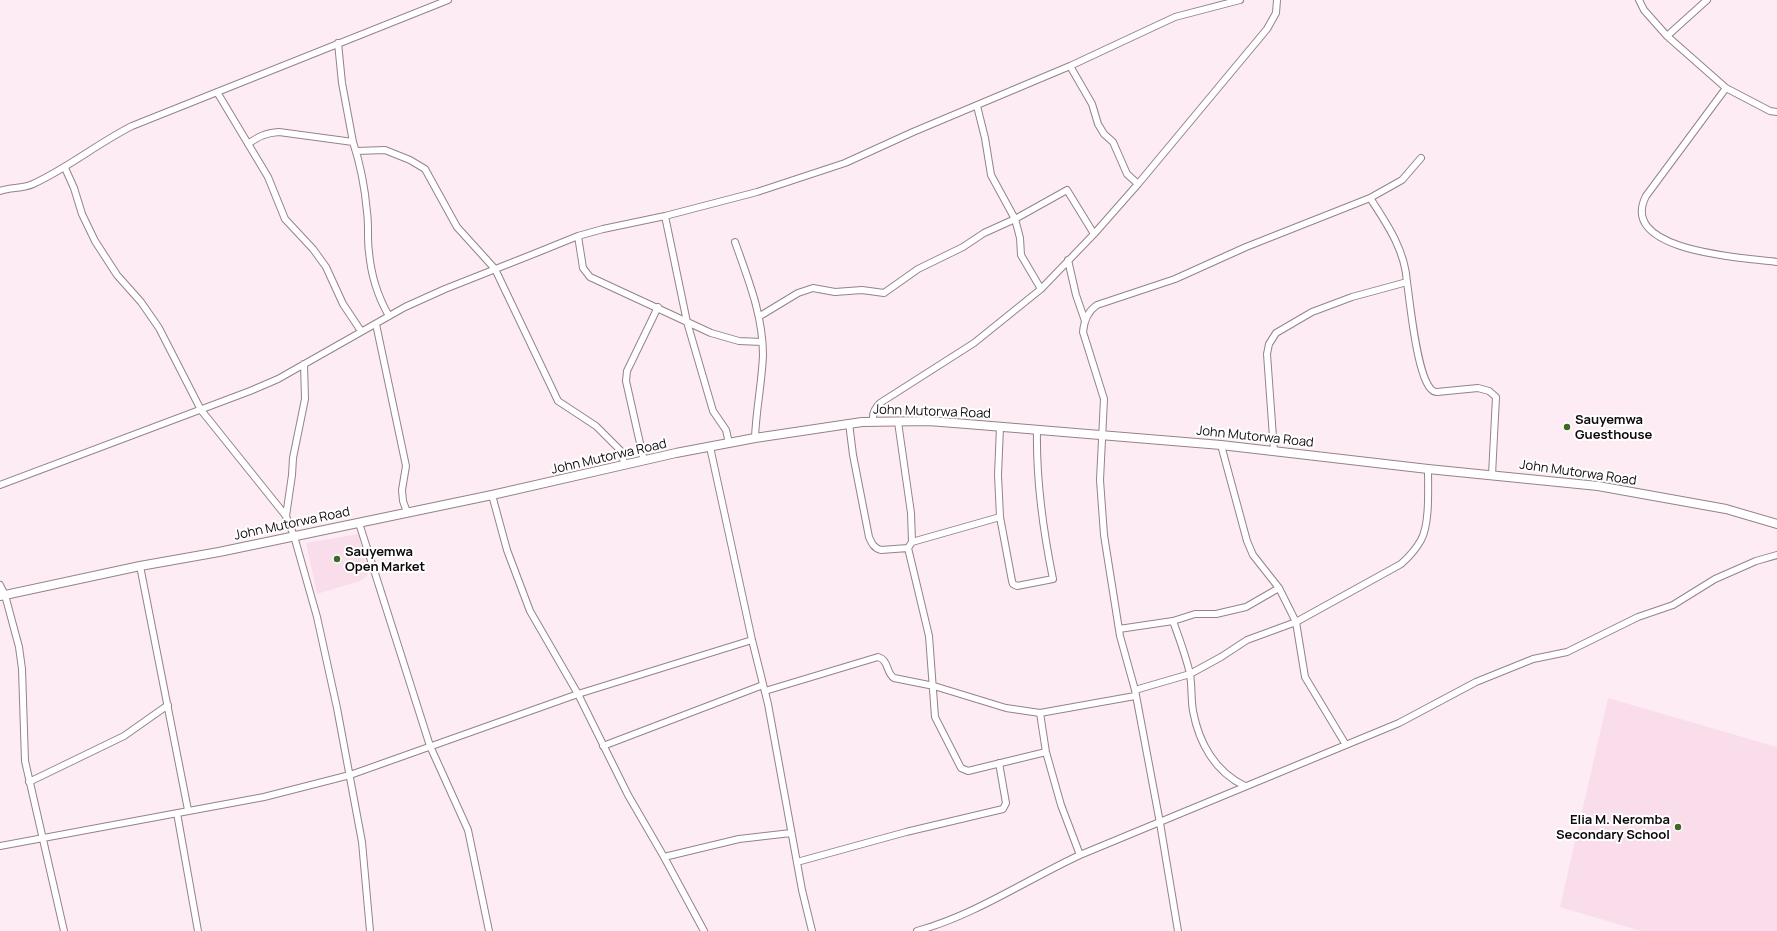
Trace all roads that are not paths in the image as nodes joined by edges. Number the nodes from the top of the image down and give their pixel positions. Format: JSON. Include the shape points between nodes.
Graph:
{"nodes":[{"id":1,"x":448,"y":0,"type":"edge"},
{"id":2,"x":1240,"y":0,"type":"edge"},
{"id":3,"x":1277,"y":0,"type":"edge"},
{"id":4,"x":1639,"y":0,"type":"edge"},
{"id":5,"x":1707,"y":0,"type":"edge"},
{"id":6,"x":1667,"y":36,"type":"junction"},
{"id":7,"x":338,"y":44,"type":"junction"},
{"id":8,"x":1070,"y":66,"type":"junction"},
{"id":9,"x":1726,"y":88,"type":"junction"},
{"id":10,"x":217,"y":92,"type":"junction"},
{"id":11,"x":977,"y":106,"type":"junction"},
{"id":12,"x":1777,"y":112,"type":"edge"},
{"id":13,"x":353,"y":142,"type":"junction"},
{"id":14,"x":248,"y":144,"type":"junction"},
{"id":15,"x":356,"y":152,"type":"junction"},
{"id":16,"x":1421,"y":158,"type":"dead end"},
{"id":17,"x":64,"y":168,"type":"junction"},
{"id":18,"x":1138,"y":184,"type":"junction"},
{"id":19,"x":0,"y":191,"type":"edge"},
{"id":20,"x":1370,"y":198,"type":"junction"},
{"id":21,"x":664,"y":216,"type":"junction"},
{"id":22,"x":1015,"y":219,"type":"junction"},
{"id":23,"x":1094,"y":234,"type":"junction"},
{"id":24,"x":578,"y":236,"type":"junction"},
{"id":25,"x":735,"y":242,"type":"dead end"},
{"id":26,"x":1068,"y":260,"type":"junction"},
{"id":27,"x":1777,"y":262,"type":"edge"},
{"id":28,"x":495,"y":269,"type":"junction"},
{"id":29,"x":1407,"y":282,"type":"junction"},
{"id":30,"x":1041,"y":289,"type":"junction"},
{"id":31,"x":658,"y":308,"type":"junction"},
{"id":32,"x":389,"y":316,"type":"junction"},
{"id":33,"x":760,"y":316,"type":"junction"},
{"id":34,"x":1085,"y":321,"type":"junction"},
{"id":35,"x":687,"y":322,"type":"junction"},
{"id":36,"x":376,"y":324,"type":"junction"},
{"id":37,"x":361,"y":331,"type":"junction"},
{"id":38,"x":762,"y":342,"type":"junction"},
{"id":39,"x":304,"y":364,"type":"junction"},
{"id":40,"x":201,"y":410,"type":"junction"},
{"id":41,"x":874,"y":422,"type":"junction"},
{"id":42,"x":898,"y":422,"type":"junction"},
{"id":43,"x":849,"y":424,"type":"junction"},
{"id":44,"x":1000,"y":427,"type":"junction"},
{"id":45,"x":1037,"y":430,"type":"junction"},
{"id":46,"x":1102,"y":435,"type":"junction"},
{"id":47,"x":755,"y":438,"type":"junction"},
{"id":48,"x":728,"y":443,"type":"junction"},
{"id":49,"x":1221,"y":445,"type":"junction"},
{"id":50,"x":710,"y":447,"type":"junction"},
{"id":51,"x":1274,"y":451,"type":"junction"},
{"id":52,"x":644,"y":461,"type":"junction"},
{"id":53,"x":625,"y":465,"type":"junction"},
{"id":54,"x":1428,"y":469,"type":"junction"},
{"id":55,"x":1492,"y":475,"type":"junction"},
{"id":56,"x":0,"y":485,"type":"edge"},
{"id":57,"x":492,"y":495,"type":"junction"},
{"id":58,"x":407,"y":512,"type":"junction"},
{"id":59,"x":286,"y":516,"type":"junction"},
{"id":60,"x":1000,"y":517,"type":"junction"},
{"id":61,"x":359,"y":523,"type":"junction"},
{"id":62,"x":1777,"y":524,"type":"edge"},
{"id":63,"x":294,"y":536,"type":"junction"},
{"id":64,"x":912,"y":542,"type":"junction"},
{"id":65,"x":908,"y":548,"type":"junction"},
{"id":66,"x":1777,"y":555,"type":"edge"},
{"id":67,"x":140,"y":566,"type":"junction"},
{"id":68,"x":0,"y":585,"type":"edge"},
{"id":69,"x":1279,"y":588,"type":"junction"},
{"id":70,"x":2,"y":596,"type":"edge"},
{"id":71,"x":1173,"y":621,"type":"junction"},
{"id":72,"x":1296,"y":622,"type":"junction"},
{"id":73,"x":1119,"y":629,"type":"junction"},
{"id":74,"x":752,"y":640,"type":"junction"},
{"id":75,"x":1190,"y":674,"type":"junction"},
{"id":76,"x":934,"y":686,"type":"junction"},
{"id":77,"x":764,"y":688,"type":"junction"},
{"id":78,"x":1135,"y":693,"type":"junction"},
{"id":79,"x":578,"y":694,"type":"junction"},
{"id":80,"x":168,"y":705,"type":"junction"},
{"id":81,"x":1040,"y":713,"type":"junction"},
{"id":82,"x":1346,"y":745,"type":"junction"},
{"id":83,"x":430,"y":746,"type":"junction"},
{"id":84,"x":603,"y":746,"type":"junction"},
{"id":85,"x":1046,"y":752,"type":"junction"},
{"id":86,"x":999,"y":763,"type":"junction"},
{"id":87,"x":350,"y":775,"type":"junction"},
{"id":88,"x":29,"y":782,"type":"junction"},
{"id":89,"x":1245,"y":786,"type":"junction"},
{"id":90,"x":188,"y":810,"type":"junction"},
{"id":91,"x":177,"y":813,"type":"junction"},
{"id":92,"x":1160,"y":823,"type":"junction"},
{"id":93,"x":791,"y":833,"type":"junction"},
{"id":94,"x":42,"y":837,"type":"junction"},
{"id":95,"x":0,"y":846,"type":"edge"},
{"id":96,"x":1080,"y":855,"type":"junction"},
{"id":97,"x":664,"y":857,"type":"junction"},
{"id":98,"x":797,"y":862,"type":"junction"},
{"id":99,"x":64,"y":931,"type":"edge"},
{"id":100,"x":198,"y":931,"type":"edge"},
{"id":101,"x":370,"y":931,"type":"edge"},
{"id":102,"x":489,"y":931,"type":"edge"},
{"id":103,"x":704,"y":931,"type":"edge"},
{"id":104,"x":812,"y":931,"type":"edge"},
{"id":105,"x":917,"y":931,"type":"edge"},
{"id":106,"x":1178,"y":931,"type":"edge"}],
"edges":[{"from":1,"to":7,"type":"street"},
{"from":2,"to":8,"type":"street","via":[[1175,17]]},
{"from":3,"to":18,"type":"street","via":[[1276,13],[1267,29]]},
{"from":4,"to":6,"type":"street","via":[[1644,10]]},
{"from":5,"to":6,"type":"street"},
{"from":6,"to":9,"type":"street"},
{"from":7,"to":10,"type":"street"},
{"from":7,"to":13,"type":"street"},
{"from":8,"to":11,"type":"street"},
{"from":8,"to":18,"type":"street","via":[[1092,104],[1098,124],[1113,142],[1127,174]]},
{"from":9,"to":12,"type":"street","via":[[1770,111]]},
{"from":9,"to":27,"type":"street","via":[[1646,196],[1640,211],[1642,220],[1660,237],[1689,249]]},
{"from":10,"to":14,"type":"street"},
{"from":10,"to":17,"type":"street","via":[[132,126]]},
{"from":11,"to":21,"type":"street","via":[[845,163],[756,192]]},
{"from":11,"to":22,"type":"street","via":[[991,175]]},
{"from":13,"to":14,"type":"street","via":[[279,132],[260,135]]},
{"from":13,"to":15,"type":"street"},
{"from":14,"to":37,"type":"street","via":[[268,177],[285,219],[326,267],[343,304]]},
{"from":15,"to":28,"type":"street","via":[[385,150],[421,166],[428,173],[457,227]]},
{"from":15,"to":32,"type":"street","via":[[367,212],[369,253],[375,283]]},
{"from":16,"to":20,"type":"street","via":[[1402,180]]},
{"from":17,"to":19,"type":"street","via":[[31,185]]},
{"from":17,"to":40,"type":"street","via":[[95,241],[117,275],[141,302],[159,328]]},
{"from":18,"to":23,"type":"street"},
{"from":20,"to":29,"type":"street","via":[[1392,231],[1406,268]]},
{"from":20,"to":34,"type":"street","via":[[1246,247],[1175,279],[1097,305],[1090,310]]},
{"from":21,"to":24,"type":"street","via":[[603,228]]},
{"from":21,"to":35,"type":"street"},
{"from":22,"to":23,"type":"street","via":[[1067,190]]},
{"from":22,"to":30,"type":"street","via":[[1021,255]]},
{"from":22,"to":33,"type":"street","via":[[984,232],[963,248],[918,269],[884,293],[862,290],[835,292],[813,288],[798,293]]},
{"from":23,"to":26,"type":"street"},
{"from":24,"to":28,"type":"street"},
{"from":24,"to":31,"type":"street","via":[[583,268],[590,277]]},
{"from":25,"to":33,"type":"street"},
{"from":26,"to":30,"type":"street"},
{"from":26,"to":34,"type":"street"},
{"from":28,"to":32,"type":"street"},
{"from":28,"to":53,"type":"street","via":[[558,401],[596,426],[620,450]]},
{"from":29,"to":51,"type":"street","via":[[1352,297],[1318,310],[1276,333],[1269,344],[1267,354]]},
{"from":29,"to":55,"type":"street","via":[[1418,355],[1428,386],[1437,392],[1478,388],[1489,391],[1496,398]]},
{"from":30,"to":41,"type":"street","via":[[974,343],[888,396],[875,408],[872,418]]},
{"from":31,"to":35,"type":"street"},
{"from":31,"to":52,"type":"street","via":[[627,371],[626,381]]},
{"from":32,"to":36,"type":"street"},
{"from":33,"to":38,"type":"street"},
{"from":34,"to":46,"type":"street","via":[[1083,332],[1104,399]]},
{"from":35,"to":38,"type":"street","via":[[727,338]]},
{"from":35,"to":48,"type":"street","via":[[713,411],[726,430]]},
{"from":36,"to":37,"type":"street"},
{"from":36,"to":58,"type":"street","via":[[406,466],[402,490]]},
{"from":37,"to":39,"type":"street"},
{"from":38,"to":47,"type":"street","via":[[763,356]]},
{"from":39,"to":40,"type":"street","via":[[278,379]]},
{"from":39,"to":59,"type":"street","via":[[305,399],[293,458]]},
{"from":40,"to":56,"type":"street"},
{"from":40,"to":59,"type":"street"},
{"from":41,"to":42,"type":"street","name":"John Mutorwa Road"},
{"from":41,"to":43,"type":"street","name":"John Mutorwa Road"},
{"from":42,"to":44,"type":"street","name":"John Mutorwa Road","via":[[928,421]]},
{"from":42,"to":64,"type":"street","via":[[911,513]]},
{"from":43,"to":47,"type":"street","name":"John Mutorwa Road"},
{"from":43,"to":65,"type":"street","via":[[869,538],[872,544],[881,550]]},
{"from":44,"to":45,"type":"street","name":"John Mutorwa Road"},
{"from":44,"to":60,"type":"street"},
{"from":45,"to":46,"type":"street","name":"John Mutorwa Road"},
{"from":45,"to":60,"type":"street","via":[[1036,451],[1044,533],[1053,579],[1021,586],[1013,584]]},
{"from":46,"to":49,"type":"street","name":"John Mutorwa Road"},
{"from":46,"to":73,"type":"street","via":[[1100,480],[1104,535]]},
{"from":47,"to":48,"type":"street","name":"John Mutorwa Road"},
{"from":48,"to":50,"type":"street","name":"John Mutorwa Road"},
{"from":49,"to":51,"type":"street","name":"John Mutorwa Road"},
{"from":49,"to":69,"type":"street","via":[[1247,541],[1253,555]]},
{"from":50,"to":52,"type":"street","name":"John Mutorwa Road"},
{"from":50,"to":74,"type":"street"},
{"from":51,"to":54,"type":"street","name":"John Mutorwa Road"},
{"from":52,"to":53,"type":"street","name":"John Mutorwa Road"},
{"from":53,"to":57,"type":"street","name":"John Mutorwa Road"},
{"from":54,"to":55,"type":"street","name":"John Mutorwa Road"},
{"from":54,"to":72,"type":"street","via":[[1428,512],[1422,539],[1410,556],[1401,564]]},
{"from":55,"to":62,"type":"street","name":"John Mutorwa Road","via":[[1598,486],[1726,509]]},
{"from":57,"to":58,"type":"street","name":"John Mutorwa Road"},
{"from":57,"to":79,"type":"street","via":[[507,550],[530,611]]},
{"from":58,"to":61,"type":"street","name":"John Mutorwa Road"},
{"from":59,"to":63,"type":"street"},
{"from":60,"to":64,"type":"street"},
{"from":61,"to":63,"type":"street","name":"John Mutorwa Road"},
{"from":61,"to":83,"type":"street"},
{"from":63,"to":67,"type":"street","name":"John Mutorwa Road"},
{"from":63,"to":87,"type":"street","via":[[318,625]]},
{"from":64,"to":65,"type":"street"},
{"from":65,"to":76,"type":"street","via":[[929,636]]},
{"from":66,"to":82,"type":"street","via":[[1716,578],[1673,605],[1638,617],[1567,652],[1533,659],[1476,682],[1399,723]]},
{"from":67,"to":70,"type":"street","name":"John Mutorwa Road"},
{"from":67,"to":80,"type":"street"},
{"from":68,"to":70,"type":"street"},
{"from":69,"to":71,"type":"street","via":[[1246,607],[1216,614],[1195,614]]},
{"from":69,"to":72,"type":"street"},
{"from":70,"to":88,"type":"street","via":[[19,647],[25,761]]},
{"from":71,"to":73,"type":"street"},
{"from":71,"to":75,"type":"street"},
{"from":72,"to":75,"type":"street","via":[[1248,640]]},
{"from":72,"to":82,"type":"street","via":[[1305,677]]},
{"from":73,"to":78,"type":"street"},
{"from":74,"to":77,"type":"street"},
{"from":74,"to":79,"type":"street"},
{"from":75,"to":78,"type":"street"},
{"from":75,"to":89,"type":"street","via":[[1193,711],[1206,751],[1230,776]]},
{"from":76,"to":77,"type":"street","via":[[894,678],[883,658],[878,658]]},
{"from":76,"to":81,"type":"street","via":[[1006,708]]},
{"from":76,"to":86,"type":"street","via":[[935,717],[961,768],[968,771]]},
{"from":77,"to":84,"type":"street"},
{"from":77,"to":93,"type":"street"},
{"from":78,"to":81,"type":"street"},
{"from":78,"to":92,"type":"street"},
{"from":79,"to":83,"type":"street"},
{"from":79,"to":84,"type":"street"},
{"from":80,"to":88,"type":"street","via":[[124,736]]},
{"from":80,"to":90,"type":"street"},
{"from":81,"to":85,"type":"street"},
{"from":82,"to":89,"type":"street"},
{"from":83,"to":87,"type":"street"},
{"from":83,"to":102,"type":"street","via":[[468,830]]},
{"from":84,"to":97,"type":"street"},
{"from":85,"to":86,"type":"street"},
{"from":85,"to":96,"type":"street","via":[[1061,805]]},
{"from":86,"to":98,"type":"street","via":[[1006,803],[1003,809]]},
{"from":87,"to":90,"type":"street","via":[[264,797]]},
{"from":87,"to":101,"type":"street","via":[[362,842]]},
{"from":88,"to":94,"type":"street"},
{"from":89,"to":92,"type":"street"},
{"from":90,"to":91,"type":"street"},
{"from":91,"to":94,"type":"street"},
{"from":91,"to":100,"type":"street"},
{"from":92,"to":96,"type":"street"},
{"from":92,"to":106,"type":"street"},
{"from":93,"to":97,"type":"street","via":[[732,840]]},
{"from":93,"to":98,"type":"street"},
{"from":94,"to":95,"type":"street"},
{"from":94,"to":99,"type":"street"},
{"from":96,"to":105,"type":"street","via":[[955,918]]},
{"from":97,"to":103,"type":"street"},
{"from":98,"to":104,"type":"street"}]}
